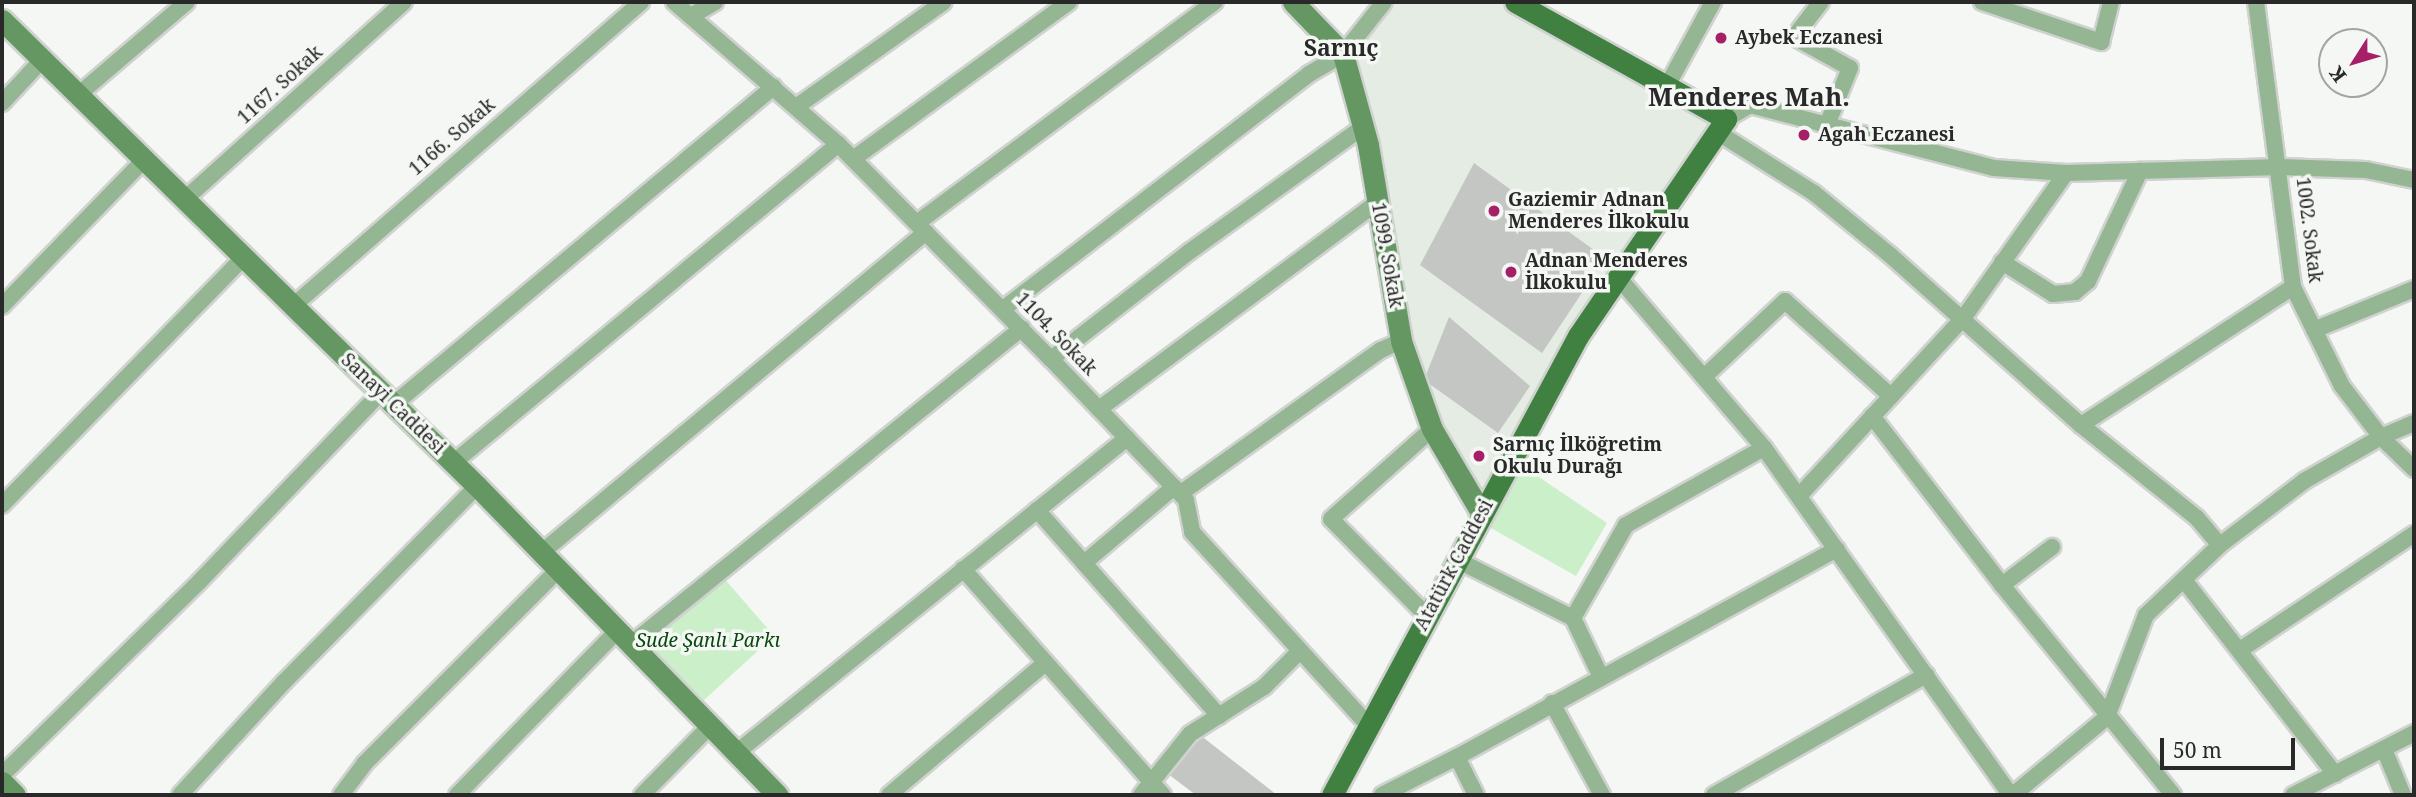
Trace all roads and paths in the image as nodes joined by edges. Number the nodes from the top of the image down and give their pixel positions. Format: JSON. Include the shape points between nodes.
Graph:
{"nodes":[{"id":1,"x":187,"y":2,"type":"edge"},
{"id":2,"x":404,"y":2,"type":"edge"},
{"id":3,"x":641,"y":2,"type":"edge"},
{"id":4,"x":674,"y":2,"type":"edge"},
{"id":5,"x":715,"y":2,"type":"edge"},
{"id":6,"x":944,"y":2,"type":"edge"},
{"id":7,"x":1069,"y":2,"type":"edge"},
{"id":8,"x":1215,"y":2,"type":"edge"},
{"id":9,"x":1293,"y":2,"type":"edge"},
{"id":10,"x":1384,"y":2,"type":"edge"},
{"id":11,"x":1515,"y":2,"type":"edge"},
{"id":12,"x":1713,"y":2,"type":"edge"},
{"id":13,"x":1821,"y":2,"type":"edge"},
{"id":14,"x":1982,"y":2,"type":"edge"},
{"id":15,"x":2111,"y":2,"type":"edge"},
{"id":16,"x":2256,"y":2,"type":"edge"},
{"id":17,"x":691,"y":16,"type":"junction"},
{"id":18,"x":2,"y":20,"type":"edge"},
{"id":19,"x":1343,"y":54,"type":"junction"},
{"id":20,"x":42,"y":60,"type":"junction"},
{"id":21,"x":1667,"y":86,"type":"junction"},
{"id":22,"x":773,"y":87,"type":"junction"},
{"id":23,"x":78,"y":95,"type":"junction"},
{"id":24,"x":2,"y":103,"type":"edge"},
{"id":25,"x":796,"y":107,"type":"junction"},
{"id":26,"x":1721,"y":125,"type":"junction"},
{"id":27,"x":1827,"y":125,"type":"junction"},
{"id":28,"x":1363,"y":127,"type":"junction"},
{"id":29,"x":838,"y":144,"type":"junction"},
{"id":30,"x":853,"y":159,"type":"junction"},
{"id":31,"x":144,"y":160,"type":"junction"},
{"id":32,"x":2280,"y":167,"type":"junction"},
{"id":33,"x":2140,"y":171,"type":"junction"},
{"id":34,"x":2066,"y":173,"type":"junction"},
{"id":35,"x":2414,"y":180,"type":"edge"},
{"id":36,"x":184,"y":200,"type":"junction"},
{"id":37,"x":1378,"y":202,"type":"junction"},
{"id":38,"x":921,"y":227,"type":"junction"},
{"id":39,"x":243,"y":258,"type":"junction"},
{"id":40,"x":2002,"y":262,"type":"junction"},
{"id":41,"x":1619,"y":277,"type":"junction"},
{"id":42,"x":2292,"y":287,"type":"junction"},
{"id":43,"x":2414,"y":289,"type":"edge"},
{"id":44,"x":2,"y":306,"type":"edge"},
{"id":45,"x":293,"y":306,"type":"junction"},
{"id":46,"x":1003,"y":309,"type":"junction"},
{"id":47,"x":1964,"y":317,"type":"junction"},
{"id":48,"x":1022,"y":328,"type":"junction"},
{"id":49,"x":2314,"y":330,"type":"junction"},
{"id":50,"x":1401,"y":341,"type":"junction"},
{"id":51,"x":1051,"y":359,"type":"junction"},
{"id":52,"x":1704,"y":377,"type":"junction"},
{"id":53,"x":1891,"y":396,"type":"junction"},
{"id":54,"x":387,"y":398,"type":"junction"},
{"id":55,"x":1099,"y":409,"type":"junction"},
{"id":56,"x":1872,"y":416,"type":"junction"},
{"id":57,"x":2414,"y":424,"type":"edge"},
{"id":58,"x":2081,"y":425,"type":"junction"},
{"id":59,"x":1432,"y":429,"type":"junction"},
{"id":60,"x":2381,"y":437,"type":"junction"},
{"id":61,"x":1127,"y":438,"type":"junction"},
{"id":62,"x":1764,"y":448,"type":"junction"},
{"id":63,"x":453,"y":463,"type":"junction"},
{"id":64,"x":2414,"y":469,"type":"edge"},
{"id":65,"x":477,"y":486,"type":"junction"},
{"id":66,"x":1177,"y":490,"type":"junction"},
{"id":67,"x":1799,"y":496,"type":"junction"},
{"id":68,"x":2,"y":505,"type":"edge"},
{"id":69,"x":1037,"y":510,"type":"junction"},
{"id":70,"x":1482,"y":514,"type":"junction"},
{"id":71,"x":2414,"y":534,"type":"edge"},
{"id":72,"x":2220,"y":545,"type":"junction"},
{"id":73,"x":2052,"y":547,"type":"dead end"},
{"id":74,"x":1837,"y":549,"type":"junction"},
{"id":75,"x":541,"y":553,"type":"junction"},
{"id":76,"x":1457,"y":560,"type":"junction"},
{"id":77,"x":1084,"y":563,"type":"junction"},
{"id":78,"x":963,"y":569,"type":"junction"},
{"id":79,"x":558,"y":570,"type":"junction"},
{"id":80,"x":2184,"y":580,"type":"junction"},
{"id":81,"x":2002,"y":585,"type":"junction"},
{"id":82,"x":1427,"y":616,"type":"junction"},
{"id":83,"x":1573,"y":618,"type":"junction"},
{"id":84,"x":624,"y":638,"type":"junction"},
{"id":85,"x":1300,"y":650,"type":"junction"},
{"id":86,"x":2240,"y":650,"type":"junction"},
{"id":87,"x":1045,"y":663,"type":"junction"},
{"id":88,"x":1926,"y":675,"type":"junction"},
{"id":89,"x":1601,"y":677,"type":"junction"},
{"id":90,"x":1552,"y":703,"type":"junction"},
{"id":91,"x":1219,"y":716,"type":"junction"},
{"id":92,"x":2107,"y":717,"type":"junction"},
{"id":93,"x":1368,"y":726,"type":"junction"},
{"id":94,"x":709,"y":727,"type":"junction"},
{"id":95,"x":2414,"y":733,"type":"edge"},
{"id":96,"x":2384,"y":749,"type":"junction"},
{"id":97,"x":736,"y":753,"type":"junction"},
{"id":98,"x":1457,"y":757,"type":"junction"},
{"id":99,"x":2335,"y":774,"type":"junction"},
{"id":100,"x":2,"y":775,"type":"edge"},
{"id":101,"x":2,"y":782,"type":"edge"},
{"id":102,"x":1340,"y":789,"type":"edge"},
{"id":103,"x":1151,"y":792,"type":"edge"},
{"id":104,"x":15,"y":795,"type":"edge"},
{"id":105,"x":180,"y":795,"type":"edge"},
{"id":106,"x":341,"y":795,"type":"edge"},
{"id":107,"x":457,"y":795,"type":"edge"},
{"id":108,"x":642,"y":795,"type":"edge"},
{"id":109,"x":777,"y":795,"type":"edge"},
{"id":110,"x":889,"y":795,"type":"edge"},
{"id":111,"x":1382,"y":795,"type":"edge"},
{"id":112,"x":1476,"y":795,"type":"edge"},
{"id":113,"x":1602,"y":795,"type":"edge"},
{"id":114,"x":1714,"y":795,"type":"edge"},
{"id":115,"x":2012,"y":795,"type":"edge"},
{"id":116,"x":2173,"y":795,"type":"edge"},
{"id":117,"x":2293,"y":795,"type":"edge"},
{"id":118,"x":2403,"y":795,"type":"edge"}],
"edges":[{"from":1,"to":23,"type":"street"},
{"from":2,"to":36,"type":"street","name":"1167. Sokak"},
{"from":3,"to":45,"type":"street","name":"1166. Sokak"},
{"from":4,"to":17,"type":"street","name":"1104. Sokak"},
{"from":5,"to":17,"type":"street"},
{"from":6,"to":25,"type":"street"},
{"from":7,"to":30,"type":"street"},
{"from":8,"to":38,"type":"street"},
{"from":9,"to":19,"type":"street","name":"1099. Sokak"},
{"from":10,"to":19,"type":"street"},
{"from":11,"to":21,"type":"main road"},
{"from":12,"to":21,"type":"street"},
{"from":13,"to":27,"type":"street","via":[[1794,37],[1850,68]]},
{"from":14,"to":15,"type":"street","via":[[2101,43]]},
{"from":16,"to":32,"type":"street","name":"1002. Sokak"},
{"from":17,"to":22,"type":"street","name":"1104. Sokak"},
{"from":18,"to":20,"type":"street","name":"Sanayi Caddesi"},
{"from":19,"to":28,"type":"street","name":"1099. Sokak"},
{"from":19,"to":46,"type":"street","via":[[1298,82]]},
{"from":20,"to":23,"type":"street","name":"Sanayi Caddesi"},
{"from":20,"to":24,"type":"street"},
{"from":21,"to":26,"type":"main road"},
{"from":22,"to":25,"type":"street","name":"1104. Sokak"},
{"from":22,"to":54,"type":"street"},
{"from":23,"to":31,"type":"street","name":"Sanayi Caddesi"},
{"from":25,"to":29,"type":"street","name":"1104. Sokak"},
{"from":26,"to":27,"type":"street","via":[[1750,105]]},
{"from":26,"to":41,"type":"main road","name":"Atatürk Caddesi"},
{"from":26,"to":47,"type":"street","via":[[1814,193]]},
{"from":27,"to":34,"type":"street","via":[[1994,168]]},
{"from":28,"to":37,"type":"street","name":"1099. Sokak"},
{"from":28,"to":51,"type":"street","via":[[1189,252]]},
{"from":29,"to":30,"type":"street","name":"1104. Sokak"},
{"from":29,"to":63,"type":"street"},
{"from":30,"to":38,"type":"street","name":"1104. Sokak"},
{"from":31,"to":36,"type":"street","name":"Sanayi Caddesi"},
{"from":31,"to":44,"type":"street"},
{"from":32,"to":33,"type":"street"},
{"from":32,"to":35,"type":"street","via":[[2366,170]]},
{"from":32,"to":42,"type":"street","name":"1002. Sokak"},
{"from":33,"to":34,"type":"street"},
{"from":33,"to":40,"type":"street","via":[[2088,281],[2075,292],[2053,294]]},
{"from":34,"to":40,"type":"street"},
{"from":36,"to":39,"type":"street","name":"Sanayi Caddesi"},
{"from":37,"to":50,"type":"street","name":"1099. Sokak"},
{"from":37,"to":55,"type":"street"},
{"from":38,"to":46,"type":"street","name":"1104. Sokak"},
{"from":38,"to":75,"type":"street"},
{"from":39,"to":45,"type":"street","name":"Sanayi Caddesi"},
{"from":39,"to":68,"type":"street"},
{"from":40,"to":47,"type":"street"},
{"from":41,"to":52,"type":"street"},
{"from":41,"to":70,"type":"main road","name":"Atatürk Caddesi","via":[[1578,336]]},
{"from":42,"to":49,"type":"street","name":"1002. Sokak"},
{"from":42,"to":58,"type":"street"},
{"from":43,"to":49,"type":"street"},
{"from":45,"to":54,"type":"street","name":"Sanayi Caddesi"},
{"from":46,"to":48,"type":"street","name":"1104. Sokak"},
{"from":47,"to":53,"type":"street"},
{"from":47,"to":58,"type":"street"},
{"from":48,"to":51,"type":"street","name":"1104. Sokak"},
{"from":48,"to":84,"type":"street"},
{"from":49,"to":60,"type":"street","name":"1002. Sokak","via":[[2342,386]]},
{"from":50,"to":59,"type":"street","name":"1099. Sokak"},
{"from":50,"to":66,"type":"street","via":[[1381,350]]},
{"from":51,"to":55,"type":"street","name":"1104. Sokak"},
{"from":52,"to":53,"type":"street","via":[[1785,301]]},
{"from":52,"to":62,"type":"street"},
{"from":53,"to":56,"type":"street"},
{"from":54,"to":63,"type":"street","name":"Sanayi Caddesi"},
{"from":54,"to":100,"type":"street"},
{"from":55,"to":61,"type":"street","name":"1104. Sokak"},
{"from":56,"to":67,"type":"street"},
{"from":56,"to":81,"type":"street"},
{"from":57,"to":60,"type":"street"},
{"from":58,"to":72,"type":"street","via":[[2197,518]]},
{"from":59,"to":70,"type":"street","name":"1099. Sokak"},
{"from":59,"to":82,"type":"street","via":[[1331,519]]},
{"from":60,"to":64,"type":"street","name":"1002. Sokak"},
{"from":60,"to":72,"type":"street","via":[[2304,481]]},
{"from":61,"to":66,"type":"street","name":"1104. Sokak"},
{"from":61,"to":69,"type":"street"},
{"from":62,"to":67,"type":"street"},
{"from":62,"to":83,"type":"street","via":[[1626,525]]},
{"from":63,"to":65,"type":"street","name":"Sanayi Caddesi"},
{"from":65,"to":75,"type":"street","name":"Sanayi Caddesi"},
{"from":65,"to":105,"type":"street"},
{"from":66,"to":77,"type":"street"},
{"from":66,"to":85,"type":"street","name":"1104. Sokak","via":[[1186,500],[1192,532]]},
{"from":67,"to":74,"type":"street"},
{"from":69,"to":77,"type":"street"},
{"from":69,"to":78,"type":"street"},
{"from":70,"to":76,"type":"main road","name":"Atatürk Caddesi"},
{"from":71,"to":86,"type":"street"},
{"from":72,"to":80,"type":"street"},
{"from":73,"to":81,"type":"street"},
{"from":74,"to":88,"type":"street"},
{"from":74,"to":89,"type":"street"},
{"from":75,"to":79,"type":"street","name":"Sanayi Caddesi"},
{"from":76,"to":82,"type":"main road","name":"Atatürk Caddesi"},
{"from":76,"to":83,"type":"street"},
{"from":77,"to":91,"type":"street"},
{"from":78,"to":87,"type":"street"},
{"from":78,"to":97,"type":"street"},
{"from":79,"to":84,"type":"street","name":"Sanayi Caddesi"},
{"from":79,"to":106,"type":"street","via":[[364,764]]},
{"from":80,"to":86,"type":"street"},
{"from":80,"to":92,"type":"street","via":[[2146,615]]},
{"from":81,"to":92,"type":"street"},
{"from":82,"to":93,"type":"main road","name":"Atatürk Caddesi"},
{"from":83,"to":89,"type":"street"},
{"from":84,"to":94,"type":"street","name":"Sanayi Caddesi"},
{"from":84,"to":107,"type":"street"},
{"from":85,"to":91,"type":"street","via":[[1264,688]]},
{"from":85,"to":93,"type":"street","name":"1104. Sokak"},
{"from":86,"to":99,"type":"street"},
{"from":87,"to":103,"type":"street"},
{"from":87,"to":110,"type":"street"},
{"from":88,"to":114,"type":"street"},
{"from":88,"to":115,"type":"street"},
{"from":89,"to":90,"type":"street"},
{"from":90,"to":98,"type":"street"},
{"from":90,"to":113,"type":"street"},
{"from":91,"to":103,"type":"street","via":[[1190,734]]},
{"from":92,"to":115,"type":"street"},
{"from":92,"to":116,"type":"street"},
{"from":93,"to":102,"type":"main road","name":"Atatürk Caddesi"},
{"from":94,"to":97,"type":"street","name":"Sanayi Caddesi"},
{"from":94,"to":108,"type":"street"},
{"from":95,"to":96,"type":"street"},
{"from":96,"to":99,"type":"street"},
{"from":96,"to":118,"type":"street"},
{"from":97,"to":109,"type":"street","name":"Sanayi Caddesi"},
{"from":98,"to":111,"type":"street"},
{"from":98,"to":112,"type":"street"},
{"from":99,"to":117,"type":"street"},
{"from":101,"to":104,"type":"street"}]}
